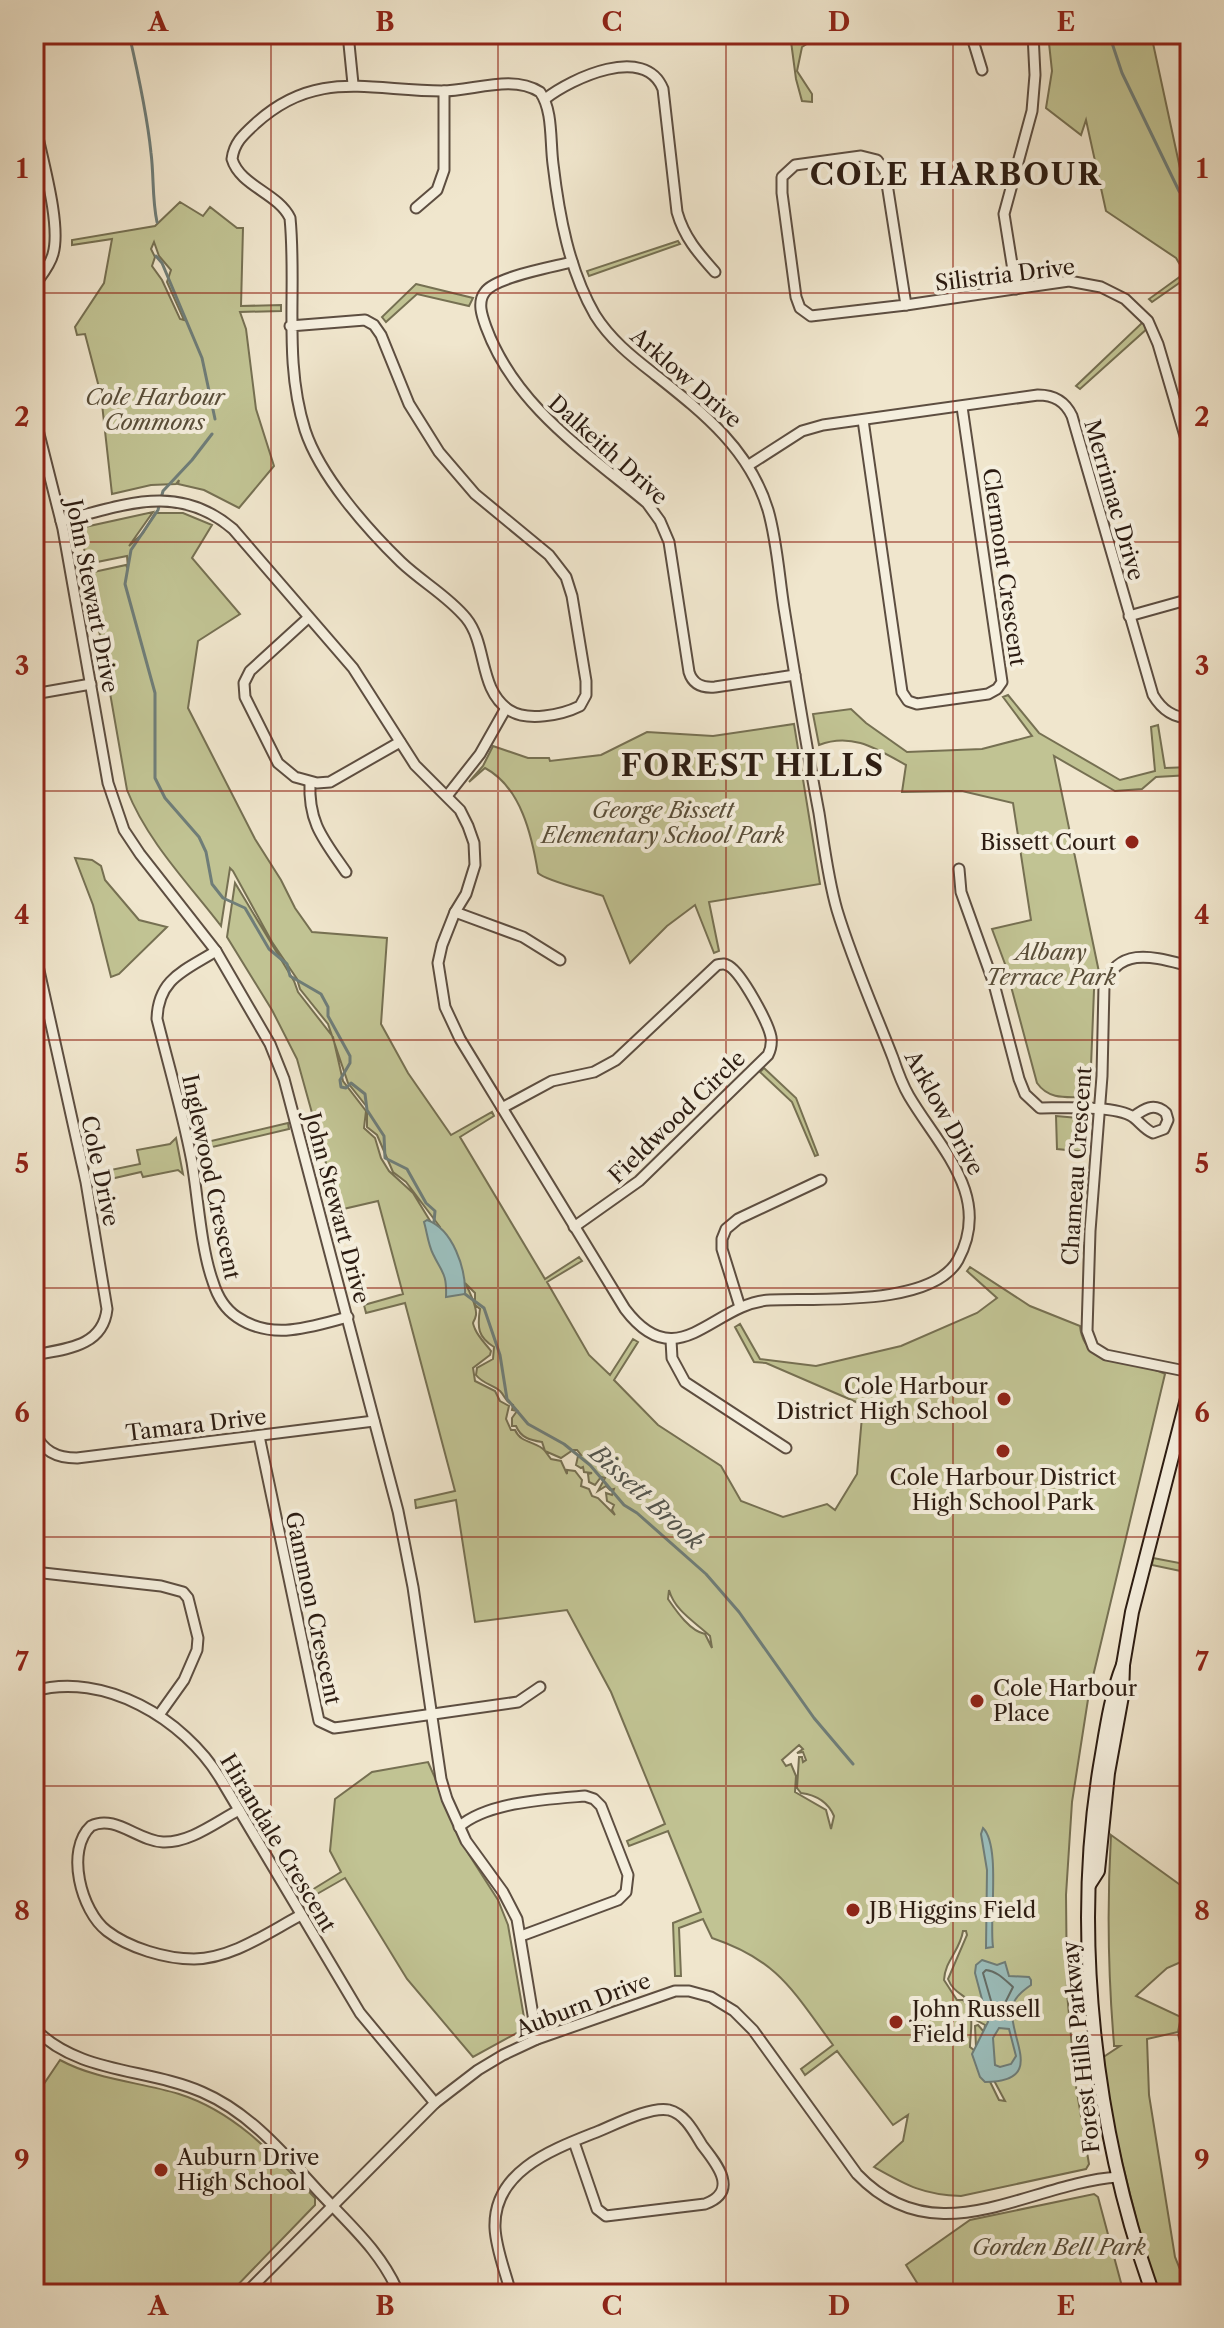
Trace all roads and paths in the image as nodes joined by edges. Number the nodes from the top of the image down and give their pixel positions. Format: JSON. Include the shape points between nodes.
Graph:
{"nodes":[{"id":1,"x":348,"y":34,"type":"edge"},
{"id":2,"x":971,"y":34,"type":"edge"},
{"id":3,"x":1033,"y":34,"type":"edge"},
{"id":4,"x":982,"y":70,"type":"dead end"},
{"id":5,"x":353,"y":84,"type":"junction"},
{"id":6,"x":444,"y":91,"type":"junction"},
{"id":7,"x":545,"y":99,"type":"junction"},
{"id":8,"x":34,"y":119,"type":"edge"},
{"id":9,"x":416,"y":208,"type":"dead end"},
{"id":10,"x":572,"y":262,"type":"junction"},
{"id":11,"x":715,"y":272,"type":"dead end"},
{"id":12,"x":34,"y":286,"type":"edge"},
{"id":13,"x":1016,"y":289,"type":"junction"},
{"id":14,"x":906,"y":305,"type":"junction"},
{"id":15,"x":290,"y":326,"type":"junction"},
{"id":16,"x":962,"y":407,"type":"junction"},
{"id":17,"x":34,"y":414,"type":"edge"},
{"id":18,"x":863,"y":420,"type":"junction"},
{"id":19,"x":1190,"y":453,"type":"edge"},
{"id":20,"x":749,"y":465,"type":"junction"},
{"id":21,"x":61,"y":521,"type":"junction"},
{"id":22,"x":1190,"y":599,"type":"edge"},
{"id":23,"x":1129,"y":616,"type":"junction"},
{"id":24,"x":308,"y":618,"type":"junction"},
{"id":25,"x":795,"y":675,"type":"junction"},
{"id":26,"x":91,"y":684,"type":"junction"},
{"id":27,"x":34,"y":694,"type":"edge"},
{"id":28,"x":506,"y":708,"type":"junction"},
{"id":29,"x":1190,"y":718,"type":"edge"},
{"id":30,"x":400,"y":742,"type":"junction"},
{"id":31,"x":310,"y":782,"type":"junction"},
{"id":32,"x":447,"y":796,"type":"junction"},
{"id":33,"x":959,"y":869,"type":"dead end"},
{"id":34,"x":346,"y":872,"type":"dead end"},
{"id":35,"x":455,"y":912,"type":"junction"},
{"id":36,"x":34,"y":948,"type":"edge"},
{"id":37,"x":216,"y":951,"type":"junction"},
{"id":38,"x":560,"y":960,"type":"dead end"},
{"id":39,"x":1190,"y":966,"type":"edge"},
{"id":40,"x":37,"y":984,"type":"edge"},
{"id":41,"x":502,"y":1108,"type":"junction"},
{"id":42,"x":1100,"y":1109,"type":"junction"},
{"id":43,"x":1133,"y":1117,"type":"dead end"},
{"id":44,"x":821,"y":1180,"type":"dead end"},
{"id":45,"x":574,"y":1227,"type":"junction"},
{"id":46,"x":740,"y":1307,"type":"junction"},
{"id":47,"x":348,"y":1317,"type":"junction"},
{"id":48,"x":671,"y":1340,"type":"junction"},
{"id":49,"x":34,"y":1355,"type":"edge"},
{"id":50,"x":1190,"y":1372,"type":"edge"},
{"id":51,"x":1190,"y":1387,"type":"edge"},
{"id":52,"x":374,"y":1421,"type":"junction"},
{"id":53,"x":34,"y":1432,"type":"edge"},
{"id":54,"x":259,"y":1436,"type":"junction"},
{"id":55,"x":786,"y":1448,"type":"dead end"},
{"id":56,"x":34,"y":1572,"type":"edge"},
{"id":57,"x":540,"y":1687,"type":"dead end"},
{"id":58,"x":34,"y":1691,"type":"edge"},
{"id":59,"x":159,"y":1715,"type":"junction"},
{"id":60,"x":432,"y":1715,"type":"junction"},
{"id":61,"x":239,"y":1810,"type":"junction"},
{"id":62,"x":459,"y":1827,"type":"junction"},
{"id":63,"x":301,"y":1915,"type":"junction"},
{"id":64,"x":521,"y":1936,"type":"junction"},
{"id":65,"x":1190,"y":2017,"type":"edge"},
{"id":66,"x":34,"y":2028,"type":"edge"},
{"id":67,"x":537,"y":2039,"type":"junction"},
{"id":68,"x":1190,"y":2062,"type":"edge"},
{"id":69,"x":435,"y":2103,"type":"junction"},
{"id":70,"x":574,"y":2142,"type":"junction"},
{"id":71,"x":1118,"y":2177,"type":"junction"},
{"id":72,"x":332,"y":2206,"type":"junction"},
{"id":73,"x":245,"y":2294,"type":"edge"},
{"id":74,"x":399,"y":2294,"type":"edge"},
{"id":75,"x":511,"y":2294,"type":"edge"},
{"id":76,"x":1153,"y":2294,"type":"edge"}],
"edges":[{"from":1,"to":5,"type":"street"},
{"from":2,"to":4,"type":"street"},
{"from":3,"to":13,"type":"street","via":[[1031,112],[1004,214]]},
{"from":5,"to":6,"type":"street"},
{"from":5,"to":15,"type":"street","via":[[303,93],[275,107],[238,141],[232,159],[239,172],[289,215]]},
{"from":6,"to":7,"type":"street","via":[[511,84],[534,88]]},
{"from":6,"to":9,"type":"street","via":[[444,170],[437,190]]},
{"from":7,"to":10,"type":"street","name":"Arklow Drive"},
{"from":7,"to":11,"type":"street","via":[[596,72],[638,67],[654,75],[663,89],[681,225]]},
{"from":8,"to":12,"type":"street","via":[[55,229],[50,262]]},
{"from":10,"to":20,"type":"street","name":"Arklow Drive","via":[[605,329],[714,423]]},
{"from":10,"to":25,"type":"street","name":"Dalkeith Drive","via":[[497,283],[485,292],[483,318],[502,362],[539,412],[647,503],[660,521],[669,542],[689,672],[696,683],[715,687]]},
{"from":13,"to":14,"type":"street","name":"Silistria Drive"},
{"from":13,"to":19,"type":"street","name":"Silistria Drive","via":[[1087,283],[1141,312],[1158,344]]},
{"from":14,"to":14,"type":"street","name":"Silistria Drive","via":[[819,317],[803,311],[796,297],[782,193],[787,170],[802,163],[861,156],[881,165]]},
{"from":15,"to":28,"type":"street","via":[[310,443],[369,527],[468,621],[490,686]]},
{"from":15,"to":28,"type":"street","via":[[361,320],[374,325],[409,404],[439,452],[475,494],[549,555],[566,577],[586,681],[584,699],[577,708],[537,716]]},
{"from":16,"to":18,"type":"street","name":"Merrimac Drive"},
{"from":16,"to":18,"type":"street","name":"Clermont Crescent","via":[[1003,678],[991,693],[917,704],[902,694]]},
{"from":16,"to":23,"type":"street","name":"Merrimac Drive","via":[[1043,394],[1067,407]]},
{"from":17,"to":21,"type":"street","name":"John Stewart Drive"},
{"from":18,"to":20,"type":"street","name":"Merrimac Drive","via":[[802,431]]},
{"from":20,"to":25,"type":"street","name":"Arklow Drive","via":[[768,510]]},
{"from":21,"to":24,"type":"street","via":[[158,499],[205,510],[233,529]]},
{"from":21,"to":26,"type":"street","name":"John Stewart Drive"},
{"from":22,"to":23,"type":"street"},
{"from":23,"to":29,"type":"street","name":"Merrimac Drive","via":[[1156,700],[1171,714]]},
{"from":24,"to":30,"type":"street","via":[[361,679]]},
{"from":24,"to":31,"type":"street","via":[[250,671],[243,688],[278,763]]},
{"from":25,"to":46,"type":"street","name":"Arklow Drive","via":[[837,909],[908,1093],[962,1178],[967,1229],[958,1259],[931,1284],[855,1299],[768,1300]]},
{"from":26,"to":27,"type":"street"},
{"from":26,"to":37,"type":"street","name":"John Stewart Drive","via":[[119,820]]},
{"from":28,"to":32,"type":"street","via":[[480,754]]},
{"from":30,"to":31,"type":"street","via":[[333,780]]},
{"from":30,"to":32,"type":"street"},
{"from":31,"to":34,"type":"street","via":[[317,831]]},
{"from":32,"to":35,"type":"street","via":[[460,810],[474,843],[475,865]]},
{"from":33,"to":42,"type":"street","via":[[961,892],[1025,1094],[1040,1108]]},
{"from":35,"to":38,"type":"street","via":[[523,937]]},
{"from":35,"to":41,"type":"street","via":[[439,957],[443,1000],[456,1033]]},
{"from":36,"to":40,"type":"street","name":"Cole Drive"},
{"from":37,"to":47,"type":"street","name":"John Stewart Drive","via":[[277,1061]]},
{"from":37,"to":47,"type":"street","name":"Inglewood Crescent","via":[[168,983],[157,1019],[190,1150],[212,1279],[233,1315],[263,1329],[295,1330]]},
{"from":39,"to":42,"type":"street","name":"Chameau Crescent","via":[[1140,956],[1107,976]]},
{"from":40,"to":49,"type":"street","name":"Cole Drive","via":[[86,1182],[107,1309],[92,1339]]},
{"from":41,"to":45,"type":"street"},
{"from":41,"to":45,"type":"street","name":"Fieldwood Circle","via":[[552,1081],[594,1072],[616,1060],[717,965],[734,971],[753,999],[770,1034],[768,1055],[639,1181]]},
{"from":42,"to":43,"type":"street"},
{"from":42,"to":50,"type":"street","name":"Chameau Crescent","via":[[1087,1336],[1106,1355]]},
{"from":44,"to":46,"type":"street","via":[[726,1229],[722,1249]]},
{"from":45,"to":48,"type":"street","via":[[634,1321],[654,1336]]},
{"from":46,"to":48,"type":"street","name":"Arklow Drive","via":[[712,1325]]},
{"from":47,"to":52,"type":"street","name":"John Stewart Drive"},
{"from":48,"to":55,"type":"street","via":[[672,1358],[685,1382]]},
{"from":51,"to":71,"type":"main road","name":"Forest Hills Parkway","via":[[1132,1612],[1098,1871],[1089,1885],[1094,2013]]},
{"from":52,"to":54,"type":"street","name":"Tamara Drive"},
{"from":52,"to":60,"type":"street","name":"John Stewart Drive","via":[[398,1511]]},
{"from":53,"to":54,"type":"street","name":"Tamara Drive","via":[[51,1454],[77,1458]]},
{"from":54,"to":60,"type":"street","name":"Gammon Crescent","via":[[317,1719],[334,1728]]},
{"from":56,"to":59,"type":"street","via":[[174,1588],[188,1598],[197,1650]]},
{"from":57,"to":60,"type":"street","via":[[518,1702]]},
{"from":58,"to":59,"type":"street","name":"Hirandale Crescent","via":[[97,1690]]},
{"from":59,"to":61,"type":"street","name":"Hirandale Crescent","via":[[209,1761]]},
{"from":60,"to":62,"type":"street","name":"John Stewart Drive","via":[[441,1779]]},
{"from":61,"to":63,"type":"street","name":"Hirandale Crescent"},
{"from":61,"to":63,"type":"street","via":[[172,1841],[148,1839],[108,1822],[91,1826],[81,1840],[77,1865],[94,1916],[119,1939],[189,1959],[227,1953]]},
{"from":62,"to":64,"type":"street","name":"John Stewart Drive","via":[[511,1906]]},
{"from":62,"to":64,"type":"street","via":[[488,1811],[519,1804],[585,1796],[601,1806],[627,1871],[626,1892],[618,1900]]},
{"from":63,"to":69,"type":"street","name":"Hirandale Crescent","via":[[360,2013]]},
{"from":64,"to":67,"type":"street","name":"John Stewart Drive"},
{"from":65,"to":68,"type":"street","via":[[1184,2035]]},
{"from":66,"to":72,"type":"street","via":[[67,2054],[177,2083],[228,2106]]},
{"from":67,"to":69,"type":"street","name":"Auburn Drive","via":[[478,2070]]},
{"from":67,"to":71,"type":"street","name":"Auburn Drive","via":[[664,1993],[696,1992],[746,2023],[857,2174],[903,2205],[936,2213],[970,2212]]},
{"from":69,"to":72,"type":"street","name":"Auburn Drive"},
{"from":70,"to":70,"type":"street","via":[[654,2111],[671,2111],[682,2117],[720,2170],[722,2187],[707,2203],[606,2216],[597,2209]]},
{"from":70,"to":75,"type":"street","via":[[538,2157],[506,2187],[499,2203],[496,2240]]},
{"from":71,"to":76,"type":"main road","name":"Forest Hills Parkway"},
{"from":72,"to":73,"type":"street","name":"Auburn Drive"},
{"from":72,"to":74,"type":"street","via":[[381,2259]]}]}
